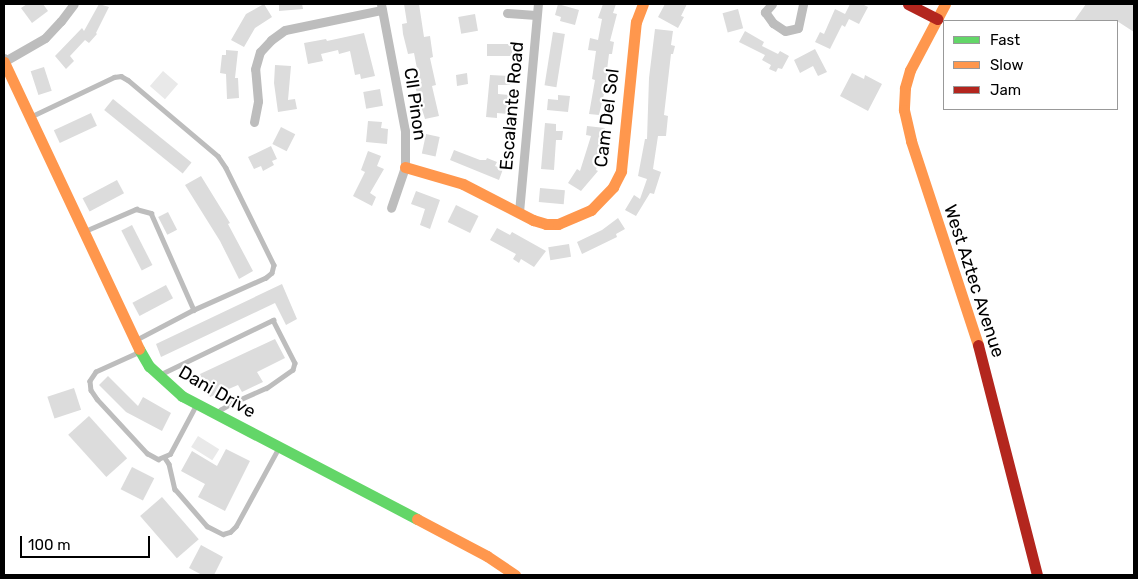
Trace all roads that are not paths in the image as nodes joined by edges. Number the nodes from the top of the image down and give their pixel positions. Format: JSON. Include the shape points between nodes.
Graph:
{"nodes":[{"id":1,"x":74,"y":4,"type":"edge"},
{"id":2,"x":538,"y":4,"type":"edge"},
{"id":3,"x":643,"y":4,"type":"edge"},
{"id":4,"x":772,"y":4,"type":"edge"},
{"id":5,"x":803,"y":4,"type":"edge"},
{"id":6,"x":908,"y":4,"type":"edge"},
{"id":7,"x":944,"y":4,"type":"edge"},
{"id":8,"x":381,"y":7,"type":"edge"},
{"id":9,"x":507,"y":13,"type":"dead end"},
{"id":10,"x":536,"y":16,"type":"junction"},
{"id":11,"x":937,"y":19,"type":"junction"},
{"id":12,"x":4,"y":60,"type":"edge"},
{"id":13,"x":31,"y":117,"type":"junction"},
{"id":14,"x":254,"y":122,"type":"dead end"},
{"id":15,"x":404,"y":167,"type":"junction"},
{"id":16,"x":390,"y":208,"type":"dead end"},
{"id":17,"x":519,"y":212,"type":"junction"},
{"id":18,"x":84,"y":232,"type":"junction"},
{"id":19,"x":194,"y":310,"type":"junction"},
{"id":20,"x":134,"y":341,"type":"junction"},
{"id":21,"x":140,"y":352,"type":"junction"},
{"id":22,"x":158,"y":376,"type":"junction"},
{"id":23,"x":197,"y":404,"type":"junction"},
{"id":24,"x":218,"y":415,"type":"junction"},
{"id":25,"x":279,"y":447,"type":"junction"},
{"id":26,"x":165,"y":458,"type":"junction"},
{"id":27,"x":515,"y":575,"type":"edge"},
{"id":28,"x":1037,"y":575,"type":"edge"}],
"edges":[{"from":1,"to":12,"type":"street","via":[[45,38]]},
{"from":2,"to":10,"type":"street","name":"Escalante Road"},
{"from":3,"to":17,"type":"street","name":"Cam Del Sol","via":[[636,22],[632,49],[624,152],[621,170],[613,187],[591,210],[558,224],[546,224]]},
{"from":4,"to":5,"type":"street","via":[[765,12],[785,31],[798,28]]},
{"from":6,"to":11,"type":"street"},
{"from":7,"to":11,"type":"street","name":"West Aztec Avenue"},
{"from":8,"to":14,"type":"street","via":[[285,30],[271,40],[260,52],[255,69],[258,101]]},
{"from":8,"to":15,"type":"street","name":"Cll Pinon","via":[[406,130]]},
{"from":9,"to":10,"type":"street"},
{"from":10,"to":17,"type":"street","name":"Escalante Road"},
{"from":11,"to":28,"type":"street","name":"West Aztec Avenue","via":[[910,70],[904,110],[911,141],[978,346]]},
{"from":12,"to":13,"type":"street","name":"Dani Drive"},
{"from":13,"to":18,"type":"street","name":"Dani Drive"},
{"from":13,"to":19,"type":"lane","via":[[121,76],[218,156],[274,266],[266,278]]},
{"from":15,"to":16,"type":"street","name":"Cll Pinon"},
{"from":15,"to":17,"type":"street","name":"Cam Del Sol","via":[[463,184]]},
{"from":18,"to":19,"type":"lane","via":[[136,209],[150,213]]},
{"from":18,"to":20,"type":"street","name":"Dani Drive"},
{"from":19,"to":20,"type":"lane"},
{"from":20,"to":21,"type":"street","name":"Dani Drive"},
{"from":21,"to":22,"type":"street","name":"Dani Drive"},
{"from":21,"to":26,"type":"lane","via":[[96,372],[90,381],[91,390],[147,454],[152,458]]},
{"from":22,"to":23,"type":"street","name":"Dani Drive"},
{"from":22,"to":24,"type":"lane","via":[[273,320],[295,363],[293,370],[267,388],[231,404]]},
{"from":23,"to":24,"type":"street","name":"Dani Drive"},
{"from":23,"to":26,"type":"lane"},
{"from":24,"to":25,"type":"street","name":"Dani Drive"},
{"from":25,"to":26,"type":"lane","via":[[236,526],[223,534],[207,526],[175,489],[170,464]]},
{"from":25,"to":27,"type":"street","name":"Dani Drive","via":[[487,556]]}]}
